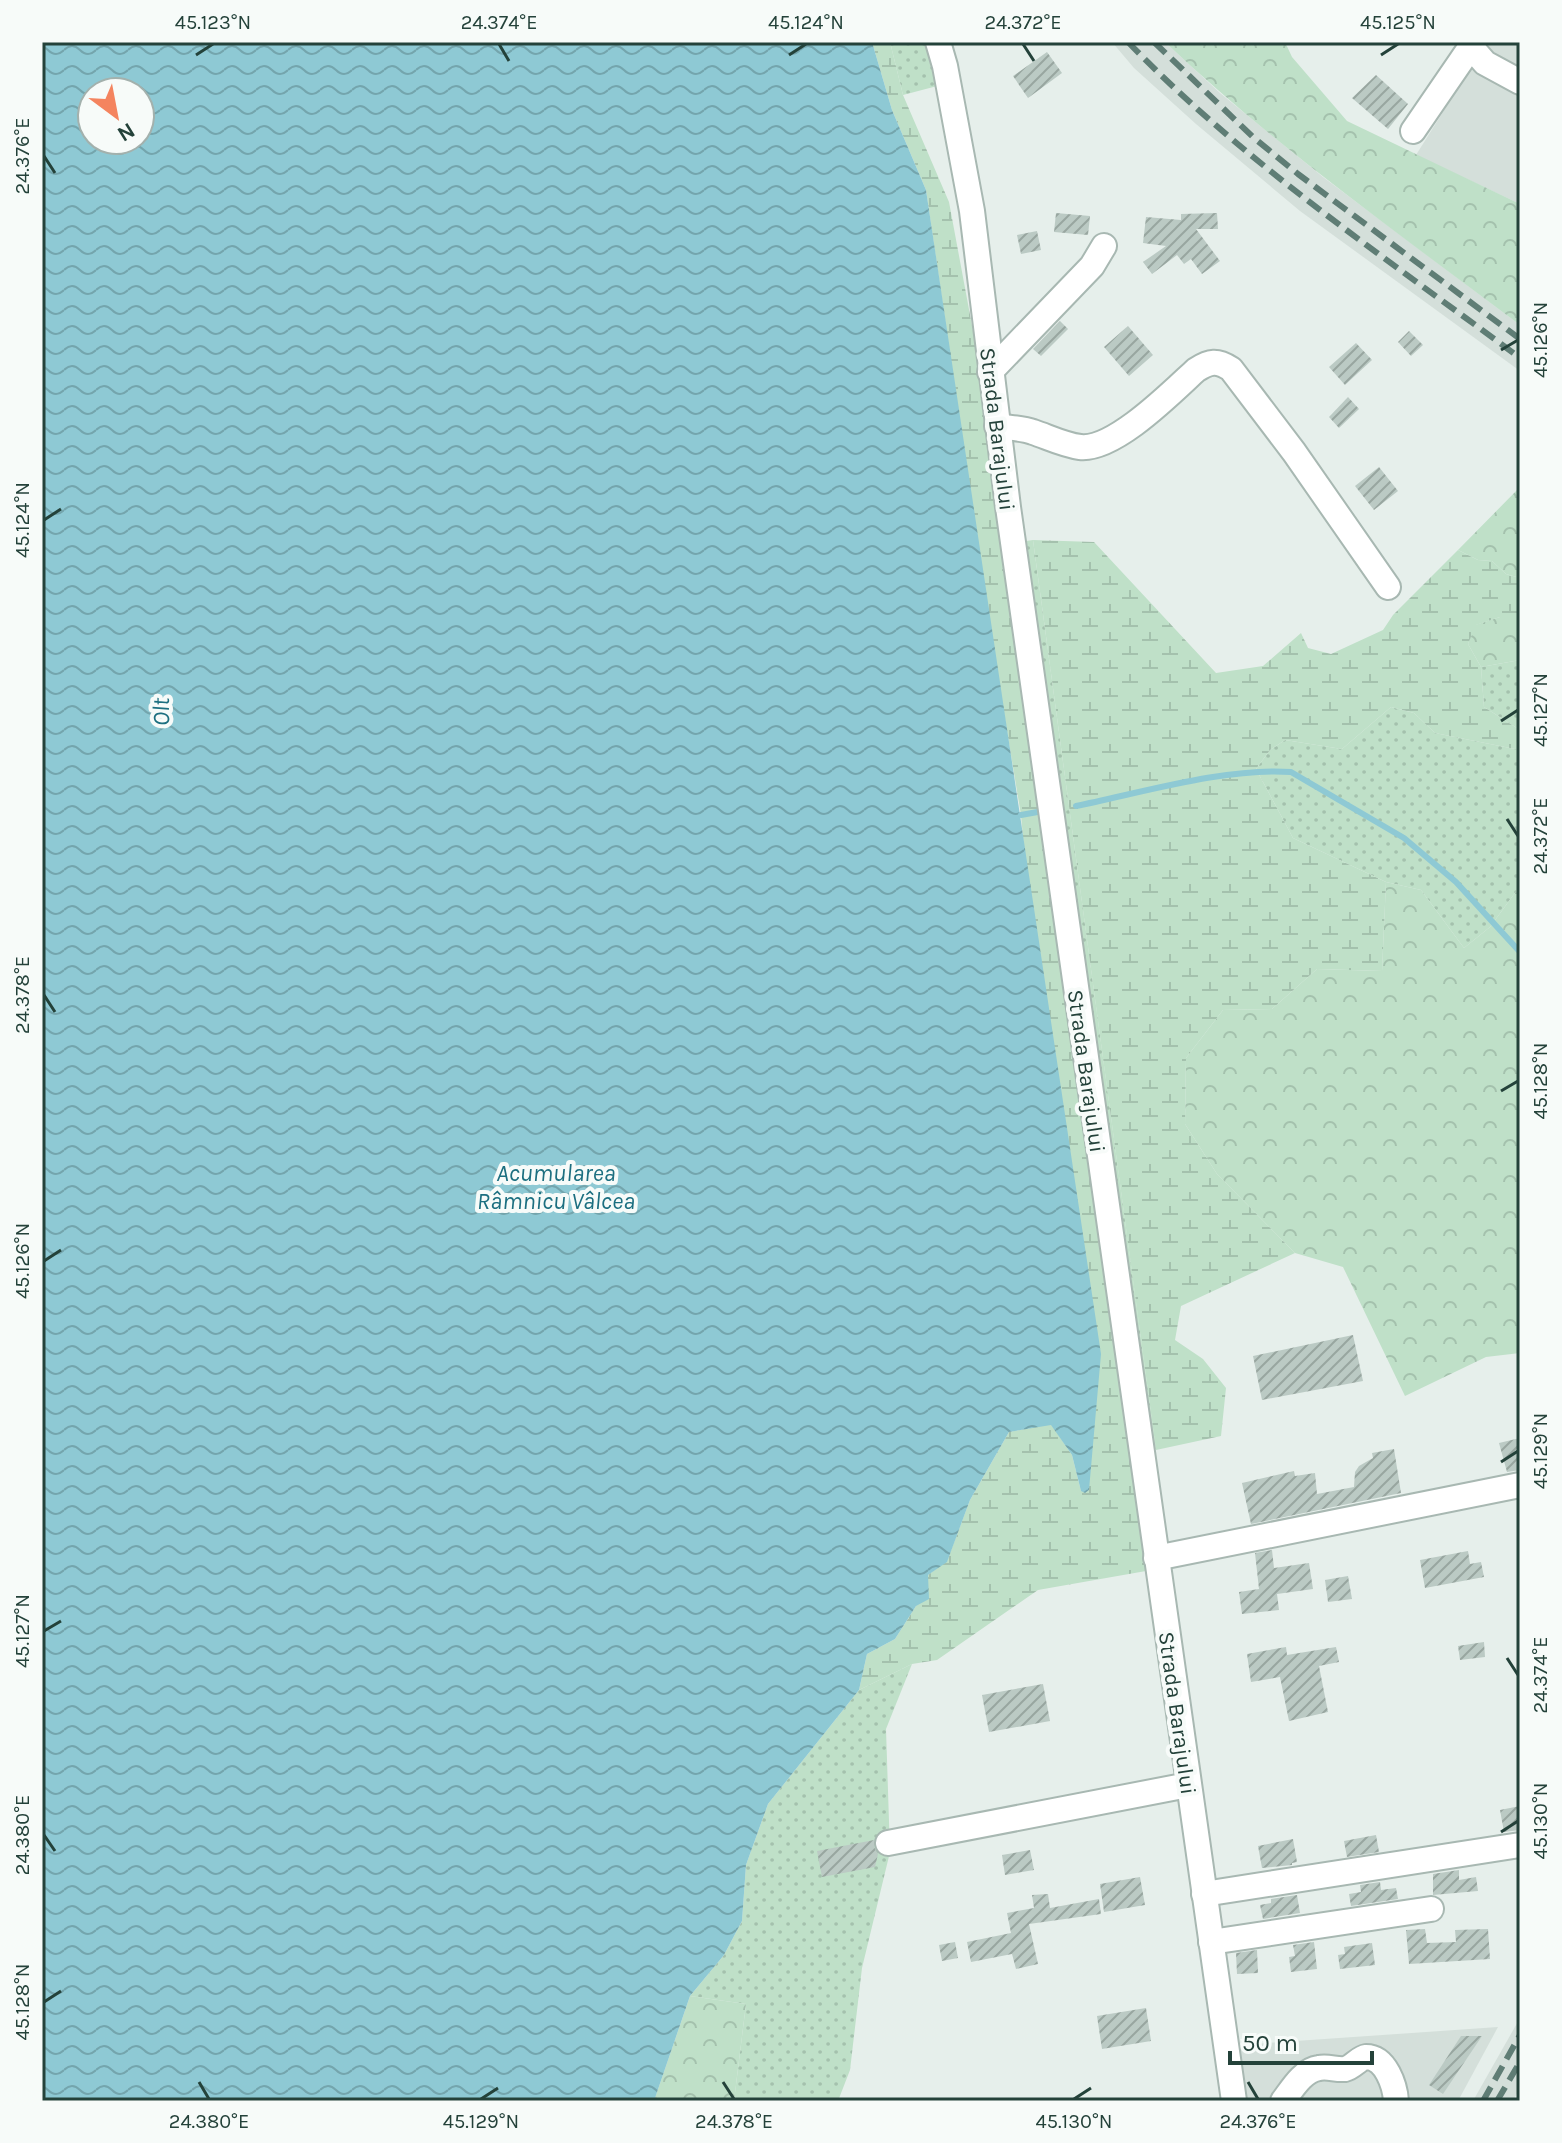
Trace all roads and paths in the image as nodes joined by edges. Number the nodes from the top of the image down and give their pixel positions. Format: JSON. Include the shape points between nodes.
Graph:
{"nodes":[{"id":1,"x":938,"y":42,"type":"edge"},
{"id":2,"x":1472,"y":45,"type":"edge"},
{"id":3,"x":1520,"y":82,"type":"edge"},
{"id":4,"x":1413,"y":131,"type":"dead end"},
{"id":5,"x":1104,"y":246,"type":"dead end"},
{"id":6,"x":990,"y":372,"type":"junction"},
{"id":7,"x":997,"y":426,"type":"junction"},
{"id":8,"x":1388,"y":587,"type":"dead end"},
{"id":9,"x":1520,"y":1485,"type":"edge"},
{"id":10,"x":1156,"y":1558,"type":"junction"},
{"id":11,"x":1188,"y":1785,"type":"junction"},
{"id":12,"x":888,"y":1843,"type":"dead end"},
{"id":13,"x":1520,"y":1845,"type":"edge"},
{"id":14,"x":1204,"y":1894,"type":"junction"},
{"id":15,"x":1431,"y":1909,"type":"dead end"},
{"id":16,"x":1211,"y":1942,"type":"junction"},
{"id":17,"x":1234,"y":2101,"type":"edge"},
{"id":18,"x":1283,"y":2101,"type":"edge"},
{"id":19,"x":1396,"y":2101,"type":"edge"}],
"edges":[{"from":1,"to":6,"type":"street","name":"Strada Barajului","via":[[972,211]]},
{"from":2,"to":3,"type":"street","via":[[1485,63]]},
{"from":2,"to":4,"type":"street"},
{"from":5,"to":6,"type":"street","via":[[1092,266]]},
{"from":6,"to":7,"type":"street","name":"Strada Barajului"},
{"from":7,"to":8,"type":"street","via":[[1090,447],[1131,426],[1196,370],[1221,363],[1294,452]]},
{"from":7,"to":10,"type":"street","name":"Strada Barajului"},
{"from":9,"to":10,"type":"street"},
{"from":10,"to":11,"type":"street","name":"Strada Barajului"},
{"from":11,"to":12,"type":"street"},
{"from":11,"to":14,"type":"street","name":"Strada Barajului"},
{"from":13,"to":14,"type":"street"},
{"from":14,"to":16,"type":"street","name":"Strada Barajului"},
{"from":15,"to":16,"type":"street"},
{"from":16,"to":17,"type":"street","name":"Strada Barajului"},
{"from":18,"to":19,"type":"street","via":[[1314,2069],[1339,2070],[1368,2057],[1387,2071]]}]}
